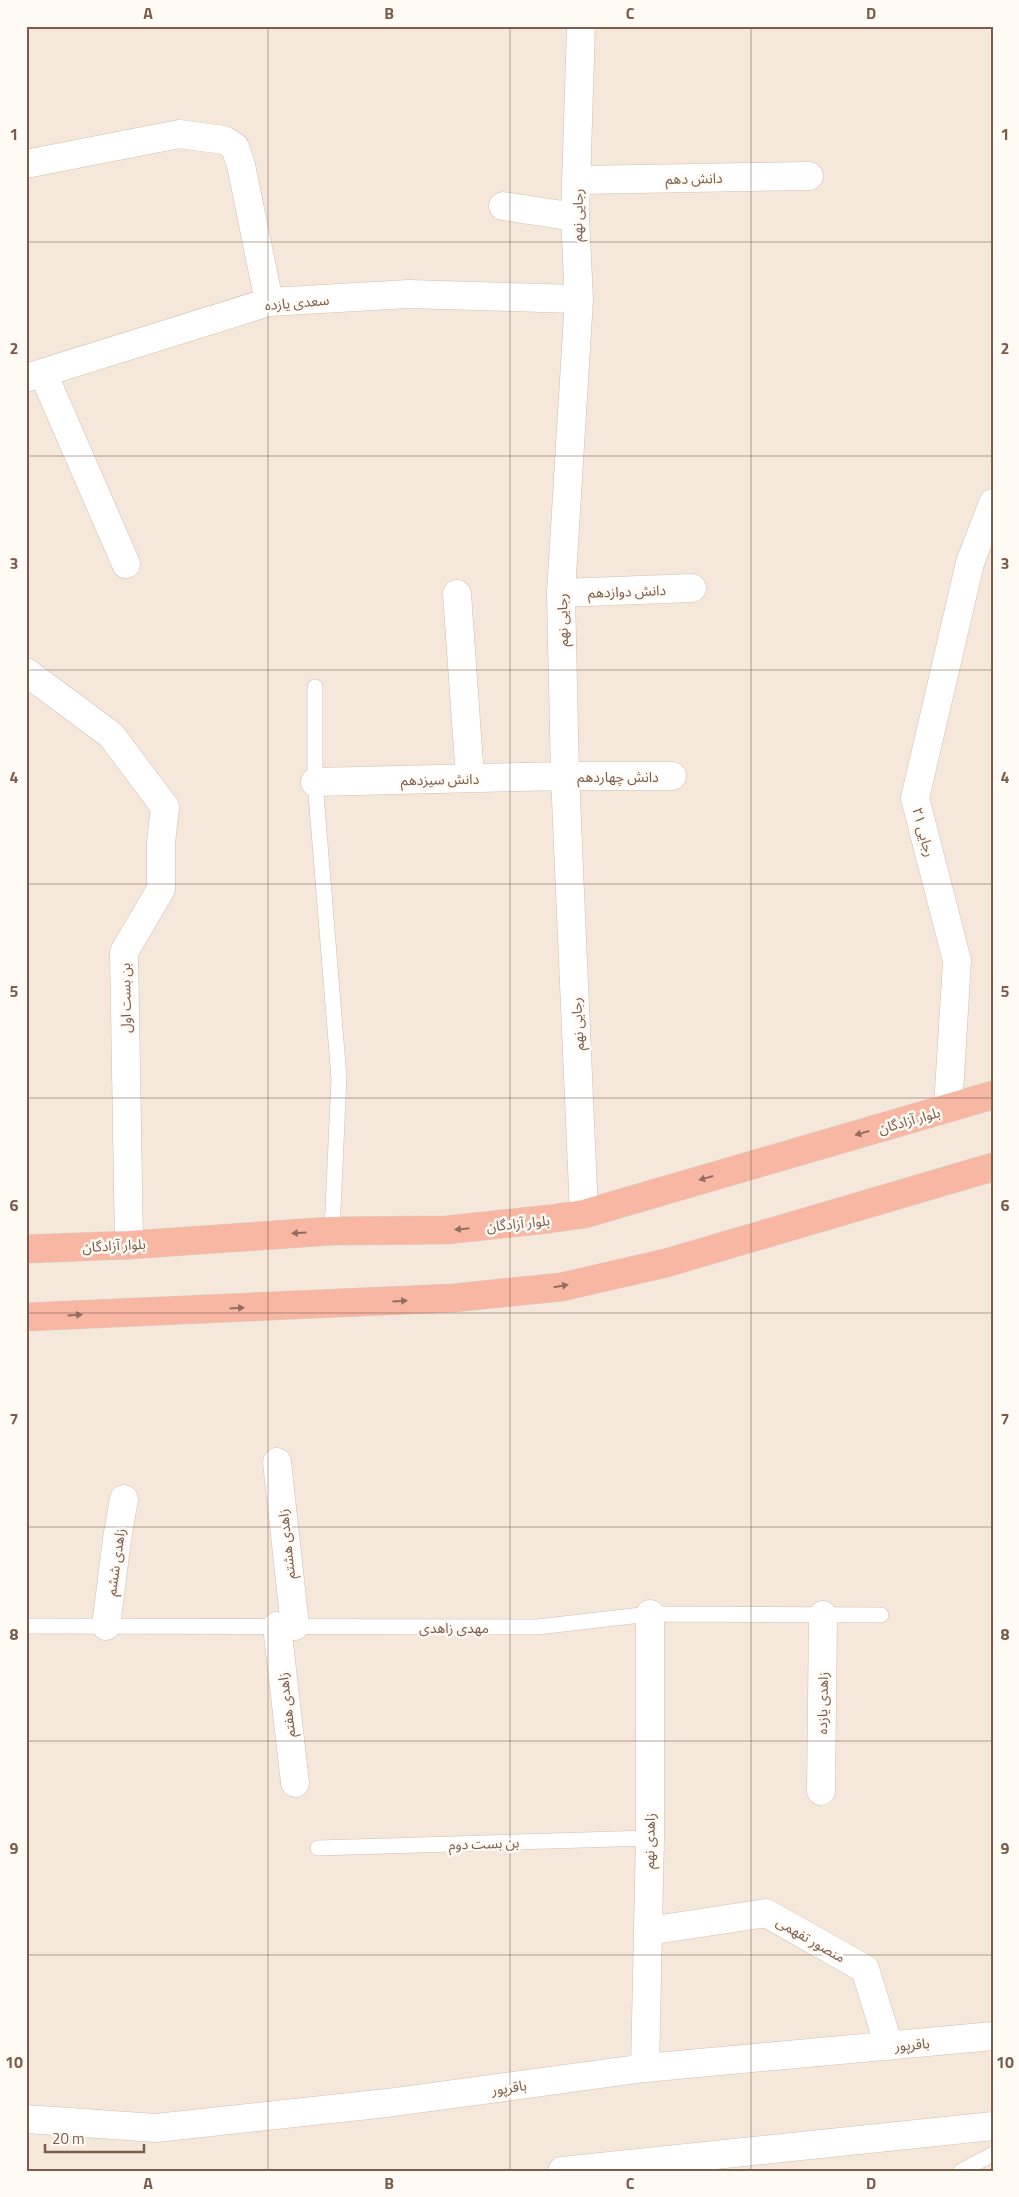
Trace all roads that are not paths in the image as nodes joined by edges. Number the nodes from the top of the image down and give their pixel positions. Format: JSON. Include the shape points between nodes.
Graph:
{"nodes":[{"id":1,"x":581,"y":26,"type":"edge"},
{"id":2,"x":26,"y":164,"type":"edge"},
{"id":3,"x":810,"y":176,"type":"dead end"},
{"id":4,"x":578,"y":180,"type":"junction"},
{"id":5,"x":503,"y":206,"type":"dead end"},
{"id":6,"x":575,"y":217,"type":"junction"},
{"id":7,"x":579,"y":299,"type":"junction"},
{"id":8,"x":269,"y":302,"type":"junction"},
{"id":9,"x":35,"y":376,"type":"edge"},
{"id":10,"x":993,"y":503,"type":"edge"},
{"id":11,"x":126,"y":564,"type":"dead end"},
{"id":12,"x":692,"y":588,"type":"dead end"},
{"id":13,"x":561,"y":593,"type":"junction"},
{"id":14,"x":457,"y":594,"type":"dead end"},
{"id":15,"x":26,"y":672,"type":"edge"},
{"id":16,"x":314,"y":687,"type":"dead end"},
{"id":17,"x":564,"y":776,"type":"junction"},
{"id":18,"x":672,"y":776,"type":"dead end"},
{"id":19,"x":470,"y":778,"type":"junction"},
{"id":20,"x":316,"y":782,"type":"junction"},
{"id":21,"x":993,"y":1095,"type":"edge"},
{"id":22,"x":948,"y":1108,"type":"junction"},
{"id":23,"x":993,"y":1167,"type":"edge"},
{"id":24,"x":584,"y":1214,"type":"junction"},
{"id":25,"x":332,"y":1231,"type":"junction"},
{"id":26,"x":129,"y":1244,"type":"junction"},
{"id":27,"x":26,"y":1249,"type":"edge"},
{"id":28,"x":26,"y":1317,"type":"edge"},
{"id":29,"x":278,"y":1462,"type":"dead end"},
{"id":30,"x":124,"y":1499,"type":"dead end"},
{"id":31,"x":650,"y":1614,"type":"junction"},
{"id":32,"x":823,"y":1615,"type":"junction"},
{"id":33,"x":881,"y":1615,"type":"dead end"},
{"id":34,"x":26,"y":1626,"type":"edge"},
{"id":35,"x":106,"y":1626,"type":"junction"},
{"id":36,"x":286,"y":1626,"type":"junction"},
{"id":37,"x":295,"y":1784,"type":"dead end"},
{"id":38,"x":821,"y":1792,"type":"dead end"},
{"id":39,"x":650,"y":1838,"type":"junction"},
{"id":40,"x":318,"y":1848,"type":"dead end"},
{"id":41,"x":648,"y":1931,"type":"junction"},
{"id":42,"x":993,"y":2036,"type":"edge"},
{"id":43,"x":889,"y":2046,"type":"junction"},
{"id":44,"x":645,"y":2068,"type":"junction"},
{"id":45,"x":26,"y":2119,"type":"edge"},
{"id":46,"x":993,"y":2126,"type":"edge"},
{"id":47,"x":993,"y":2154,"type":"edge"},
{"id":48,"x":562,"y":2171,"type":"edge"},
{"id":49,"x":961,"y":2171,"type":"edge"}],
"edges":[{"from":1,"to":4,"type":"street","name":"رجایی نهم"},
{"from":2,"to":8,"type":"street","via":[[179,134],[224,140],[235,147],[241,165]]},
{"from":3,"to":4,"type":"street","name":"دانش دهم"},
{"from":4,"to":6,"type":"street","name":"رجایی نهم"},
{"from":5,"to":6,"type":"street"},
{"from":6,"to":7,"type":"street","name":"رجایی نهم"},
{"from":7,"to":8,"type":"street","name":"سعدی یازده","via":[[409,294]]},
{"from":7,"to":13,"type":"street","name":"رجایی نهم"},
{"from":8,"to":9,"type":"street","name":"سعدی یازده"},
{"from":9,"to":11,"type":"street"},
{"from":10,"to":22,"type":"street","name":"رجایی ۲۱","via":[[970,563],[915,798],[957,961]]},
{"from":12,"to":13,"type":"street","name":"دانش دوازدهم"},
{"from":13,"to":17,"type":"street","name":"رجایی نهم"},
{"from":14,"to":19,"type":"street"},
{"from":15,"to":26,"type":"street","name":"بن بست اول","via":[[110,735],[164,807],[161,890],[124,952]]},
{"from":16,"to":20,"type":"lane"},
{"from":17,"to":18,"type":"street","name":"دانش چهاردهم"},
{"from":17,"to":19,"type":"street","name":"دانش سیزدهم"},
{"from":17,"to":24,"type":"street","name":"رجایی نهم"},
{"from":19,"to":20,"type":"street","name":"دانش سیزدهم"},
{"from":20,"to":25,"type":"lane","via":[[339,1078]]},
{"from":21,"to":22,"type":"highway","name":"بلوار آزادگان"},
{"from":22,"to":24,"type":"highway","name":"بلوار آزادگان","one_way":true},
{"from":28,"to":23,"type":"highway","one_way":true,"via":[[453,1298],[560,1287],[666,1263]]},
{"from":24,"to":25,"type":"highway","name":"بلوار آزادگان","one_way":true,"via":[[447,1230]]},
{"from":25,"to":26,"type":"highway","name":"بلوار آزادگان","one_way":true},
{"from":26,"to":27,"type":"highway","name":"بلوار آزادگان"},
{"from":29,"to":36,"type":"street","name":"زاهدی هشتم"},
{"from":30,"to":35,"type":"street","name":"زاهدی ششم"},
{"from":31,"to":32,"type":"lane","name":"مهدی زاهدی"},
{"from":31,"to":36,"type":"lane","name":"مهدی زاهدی","via":[[537,1627]]},
{"from":31,"to":39,"type":"street","name":"زاهدی نهم"},
{"from":32,"to":33,"type":"lane","name":"مهدی زاهدی"},
{"from":32,"to":38,"type":"street","name":"زاهدی یازده"},
{"from":34,"to":35,"type":"lane","name":"مهدی زاهدی"},
{"from":35,"to":36,"type":"lane","name":"مهدی زاهدی"},
{"from":36,"to":37,"type":"street","name":"زاهدی هفتم"},
{"from":39,"to":40,"type":"lane","name":"بن بست دوم"},
{"from":39,"to":41,"type":"street","name":"زاهدی نهم"},
{"from":41,"to":43,"type":"street","name":"منصور تفهمی","via":[[766,1913],[865,1970]]},
{"from":41,"to":44,"type":"street","name":"زاهدی نهم"},
{"from":42,"to":43,"type":"street","name":"باقرپور"},
{"from":43,"to":44,"type":"street","name":"باقرپور"},
{"from":44,"to":45,"type":"street","name":"باقرپور","via":[[387,2103],[156,2128]]},
{"from":46,"to":48,"type":"street"},
{"from":47,"to":49,"type":"lane"}]}
